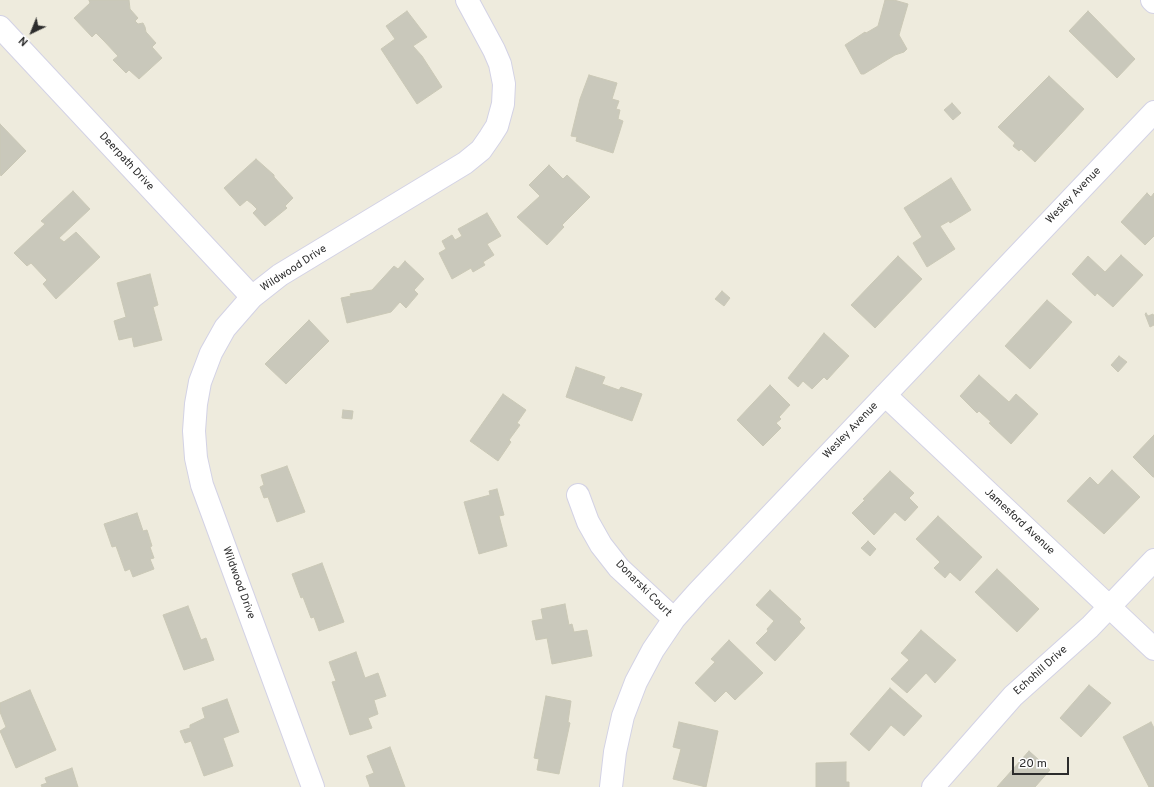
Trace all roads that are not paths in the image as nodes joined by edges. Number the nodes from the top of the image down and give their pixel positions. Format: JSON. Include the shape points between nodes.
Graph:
{"nodes":[{"id":1,"x":467,"y":0,"type":"edge"},
{"id":2,"x":1152,"y":0,"type":"edge"},
{"id":3,"x":1154,"y":2,"type":"edge"},
{"id":4,"x":0,"y":27,"type":"edge"},
{"id":5,"x":1154,"y":112,"type":"edge"},
{"id":6,"x":252,"y":297,"type":"junction"},
{"id":7,"x":885,"y":395,"type":"junction"},
{"id":8,"x":578,"y":495,"type":"dead end"},
{"id":9,"x":1154,"y":560,"type":"edge"},
{"id":10,"x":1109,"y":607,"type":"junction"},
{"id":11,"x":674,"y":619,"type":"junction"},
{"id":12,"x":1154,"y":649,"type":"edge"},
{"id":13,"x":313,"y":787,"type":"edge"},
{"id":14,"x":611,"y":787,"type":"edge"},
{"id":15,"x":933,"y":787,"type":"edge"}],
"edges":[{"from":1,"to":6,"type":"street","name":"Wildwood Drive","via":[[494,50],[504,84],[503,104],[497,126],[481,150],[465,163],[280,276]]},
{"from":2,"to":3,"type":"street"},
{"from":4,"to":6,"type":"street","name":"Deerpath Drive"},
{"from":5,"to":7,"type":"street","name":"Wesley Avenue"},
{"from":6,"to":13,"type":"street","name":"Wildwood Drive","via":[[225,328],[211,353],[200,382],[194,431],[196,458],[202,485]]},
{"from":7,"to":10,"type":"street","name":"Jamesford Avenue"},
{"from":7,"to":11,"type":"street","name":"Wesley Avenue"},
{"from":8,"to":11,"type":"street","name":"Donarski Court","via":[[588,522],[601,545],[619,568]]},
{"from":9,"to":10,"type":"street","name":"Echohill Drive"},
{"from":10,"to":12,"type":"street","name":"Jamesford Avenue"},
{"from":10,"to":15,"type":"street","name":"Echohill Drive","via":[[1013,696]]},
{"from":11,"to":14,"type":"street","name":"Wesley Avenue","via":[[653,650],[623,716]]}]}
